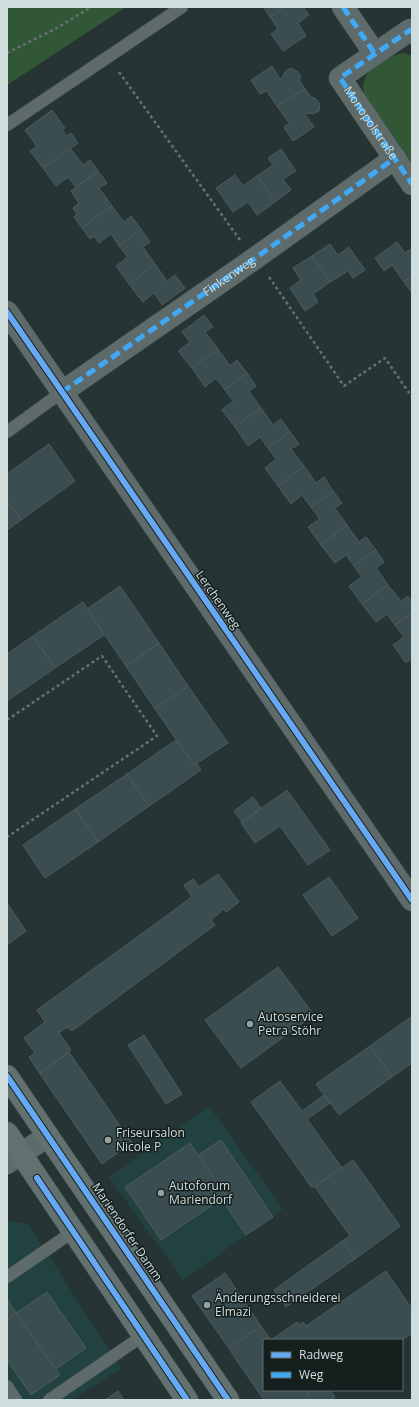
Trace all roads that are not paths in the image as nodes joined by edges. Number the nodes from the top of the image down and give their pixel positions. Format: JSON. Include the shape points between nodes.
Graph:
{"nodes":[{"id":1,"x":182,"y":7,"type":"edge"},
{"id":2,"x":343,"y":7,"type":"edge"},
{"id":3,"x":412,"y":33,"type":"edge"},
{"id":4,"x":375,"y":54,"type":"junction"},
{"id":5,"x":7,"y":125,"type":"edge"},
{"id":6,"x":394,"y":158,"type":"junction"},
{"id":7,"x":412,"y":184,"type":"edge"},
{"id":8,"x":7,"y":312,"type":"edge"},
{"id":9,"x":62,"y":392,"type":"junction"},
{"id":10,"x":7,"y":432,"type":"edge"},
{"id":11,"x":412,"y":900,"type":"edge"},
{"id":12,"x":7,"y":1076,"type":"edge"},
{"id":13,"x":7,"y":1133,"type":"edge"},
{"id":14,"x":48,"y":1136,"type":"junction"},
{"id":15,"x":14,"y":1158,"type":"edge"},
{"id":16,"x":74,"y":1232,"type":"junction"},
{"id":17,"x":7,"y":1277,"type":"edge"},
{"id":18,"x":144,"y":1335,"type":"junction"},
{"id":19,"x":7,"y":1386,"type":"edge"},
{"id":20,"x":16,"y":1400,"type":"edge"},
{"id":21,"x":49,"y":1400,"type":"edge"},
{"id":22,"x":187,"y":1400,"type":"edge"},
{"id":23,"x":228,"y":1400,"type":"edge"}],
"edges":[{"from":1,"to":5,"type":"lane"},
{"from":2,"to":4,"type":"street"},
{"from":3,"to":4,"type":"street","name":"Monopolstraße","via":[[410,30]]},
{"from":4,"to":6,"type":"street","name":"Monopolstraße","via":[[340,78]]},
{"from":6,"to":7,"type":"street","name":"Monopolstraße"},
{"from":6,"to":9,"type":"street","name":"Finkenweg"},
{"from":8,"to":9,"type":"street","name":"Lerchenweg"},
{"from":9,"to":10,"type":"lane"},
{"from":9,"to":11,"type":"street","name":"Lerchenweg"},
{"from":12,"to":14,"type":"main road","name":"Mariendorfer Damm"},
{"from":13,"to":15,"type":"main road"},
{"from":14,"to":15,"type":"street"},
{"from":14,"to":23,"type":"main road","name":"Mariendorfer Damm"},
{"from":15,"to":16,"type":"main road"},
{"from":16,"to":17,"type":"lane"},
{"from":16,"to":18,"type":"main road"},
{"from":18,"to":21,"type":"lane"},
{"from":18,"to":22,"type":"main road"},
{"from":19,"to":20,"type":"lane"}]}
